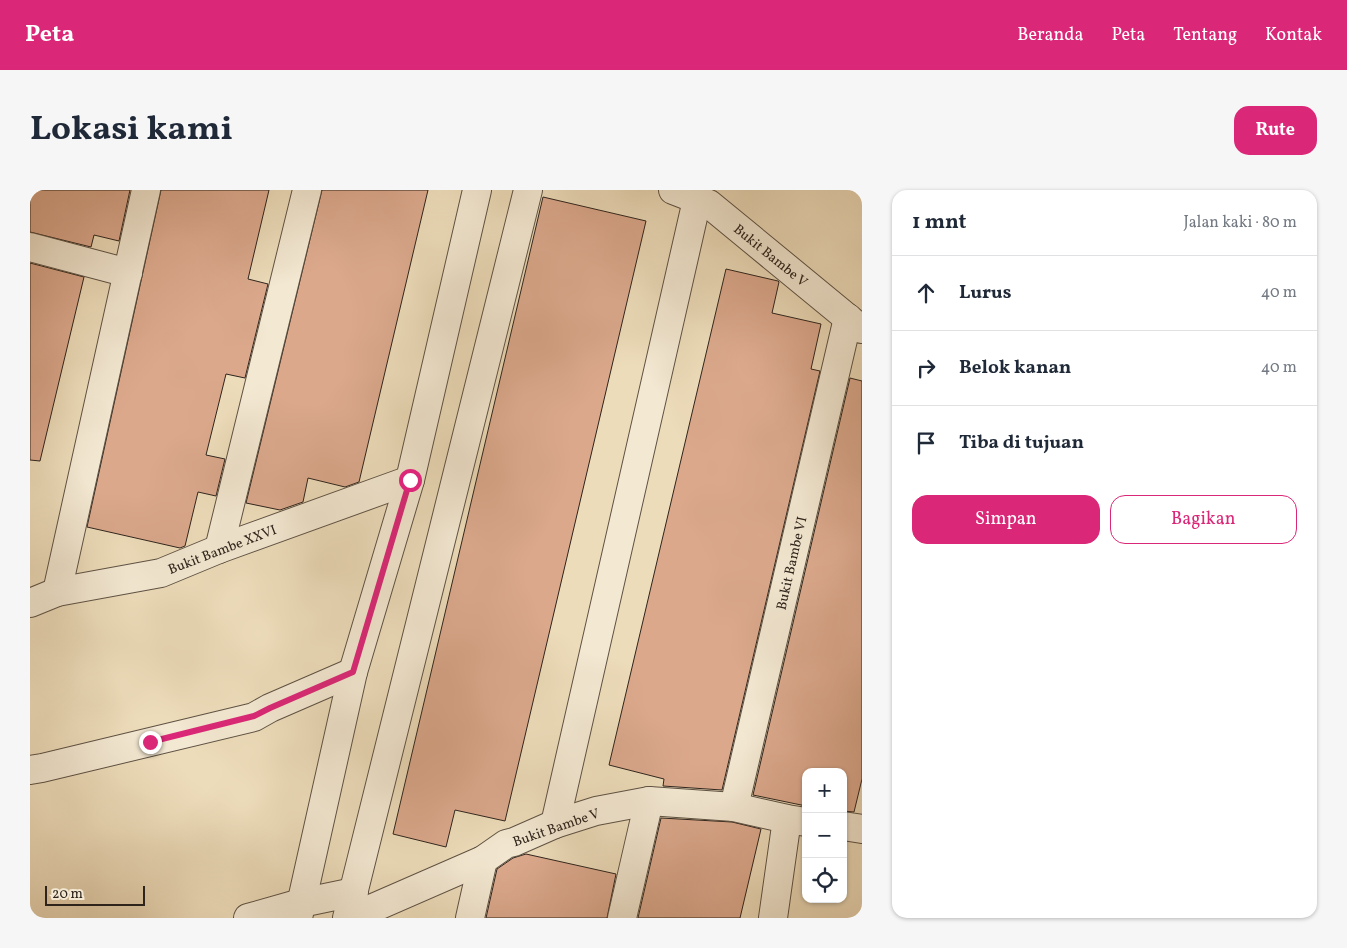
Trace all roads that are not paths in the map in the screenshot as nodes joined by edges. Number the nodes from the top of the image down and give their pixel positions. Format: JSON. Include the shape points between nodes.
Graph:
{"nodes":[{"id":1,"x":146,"y":190,"type":"edge"},
{"id":2,"x":307,"y":190,"type":"edge"},
{"id":3,"x":477,"y":190,"type":"edge"},
{"id":4,"x":528,"y":190,"type":"edge"},
{"id":5,"x":685,"y":195,"type":"edge"},
{"id":6,"x":30,"y":247,"type":"edge"},
{"id":7,"x":128,"y":273,"type":"junction"},
{"id":8,"x":855,"y":324,"type":"edge"},
{"id":9,"x":410,"y":480,"type":"junction"},
{"id":10,"x":219,"y":549,"type":"junction"},
{"id":11,"x":57,"y":592,"type":"junction"},
{"id":12,"x":30,"y":602,"type":"edge"},
{"id":13,"x":353,"y":672,"type":"junction"},
{"id":14,"x":30,"y":770,"type":"edge"},
{"id":15,"x":649,"y":801,"type":"junction"},
{"id":16,"x":734,"y":807,"type":"junction"},
{"id":17,"x":796,"y":820,"type":"edge"},
{"id":18,"x":555,"y":824,"type":"junction"},
{"id":19,"x":847,"y":827,"type":"edge"},
{"id":20,"x":862,"y":829,"type":"edge"},
{"id":21,"x":483,"y":860,"type":"junction"},
{"id":22,"x":350,"y":909,"type":"edge"},
{"id":23,"x":300,"y":911,"type":"edge"},
{"id":24,"x":248,"y":918,"type":"edge"},
{"id":25,"x":470,"y":918,"type":"edge"},
{"id":26,"x":622,"y":918,"type":"edge"},
{"id":27,"x":773,"y":918,"type":"edge"}],
"edges":[{"from":1,"to":7,"type":"street"},
{"from":2,"to":10,"type":"street"},
{"from":3,"to":9,"type":"street"},
{"from":4,"to":22,"type":"street"},
{"from":5,"to":8,"type":"street","name":"Bukit Bambe V","via":[[709,204]]},
{"from":5,"to":18,"type":"street"},
{"from":6,"to":7,"type":"street"},
{"from":7,"to":11,"type":"street"},
{"from":8,"to":16,"type":"street","name":"Bukit Bambe VI"},
{"from":9,"to":10,"type":"street","name":"Bukit Bambe XXVI"},
{"from":9,"to":13,"type":"street"},
{"from":10,"to":11,"type":"street","name":"Bukit Bambe XXVI","via":[[161,573]]},
{"from":11,"to":12,"type":"street","name":"Bukit Bambe XXVI"},
{"from":13,"to":14,"type":"street","via":[[254,716]]},
{"from":13,"to":23,"type":"street"},
{"from":15,"to":16,"type":"street","name":"Bukit Bambe V"},
{"from":15,"to":18,"type":"street","name":"Bukit Bambe V","via":[[596,811]]},
{"from":15,"to":26,"type":"street"},
{"from":16,"to":17,"type":"street","name":"Bukit Bambe V"},
{"from":17,"to":27,"type":"street"},
{"from":18,"to":21,"type":"street","name":"Bukit Bambe V","via":[[506,844]]},
{"from":19,"to":20,"type":"street"},
{"from":21,"to":22,"type":"street","name":"Bukit Bambe V"},
{"from":21,"to":25,"type":"street"},
{"from":22,"to":23,"type":"street","name":"Bukit Bambe V"},
{"from":23,"to":24,"type":"street","name":"Bukit Bambe V"}]}
